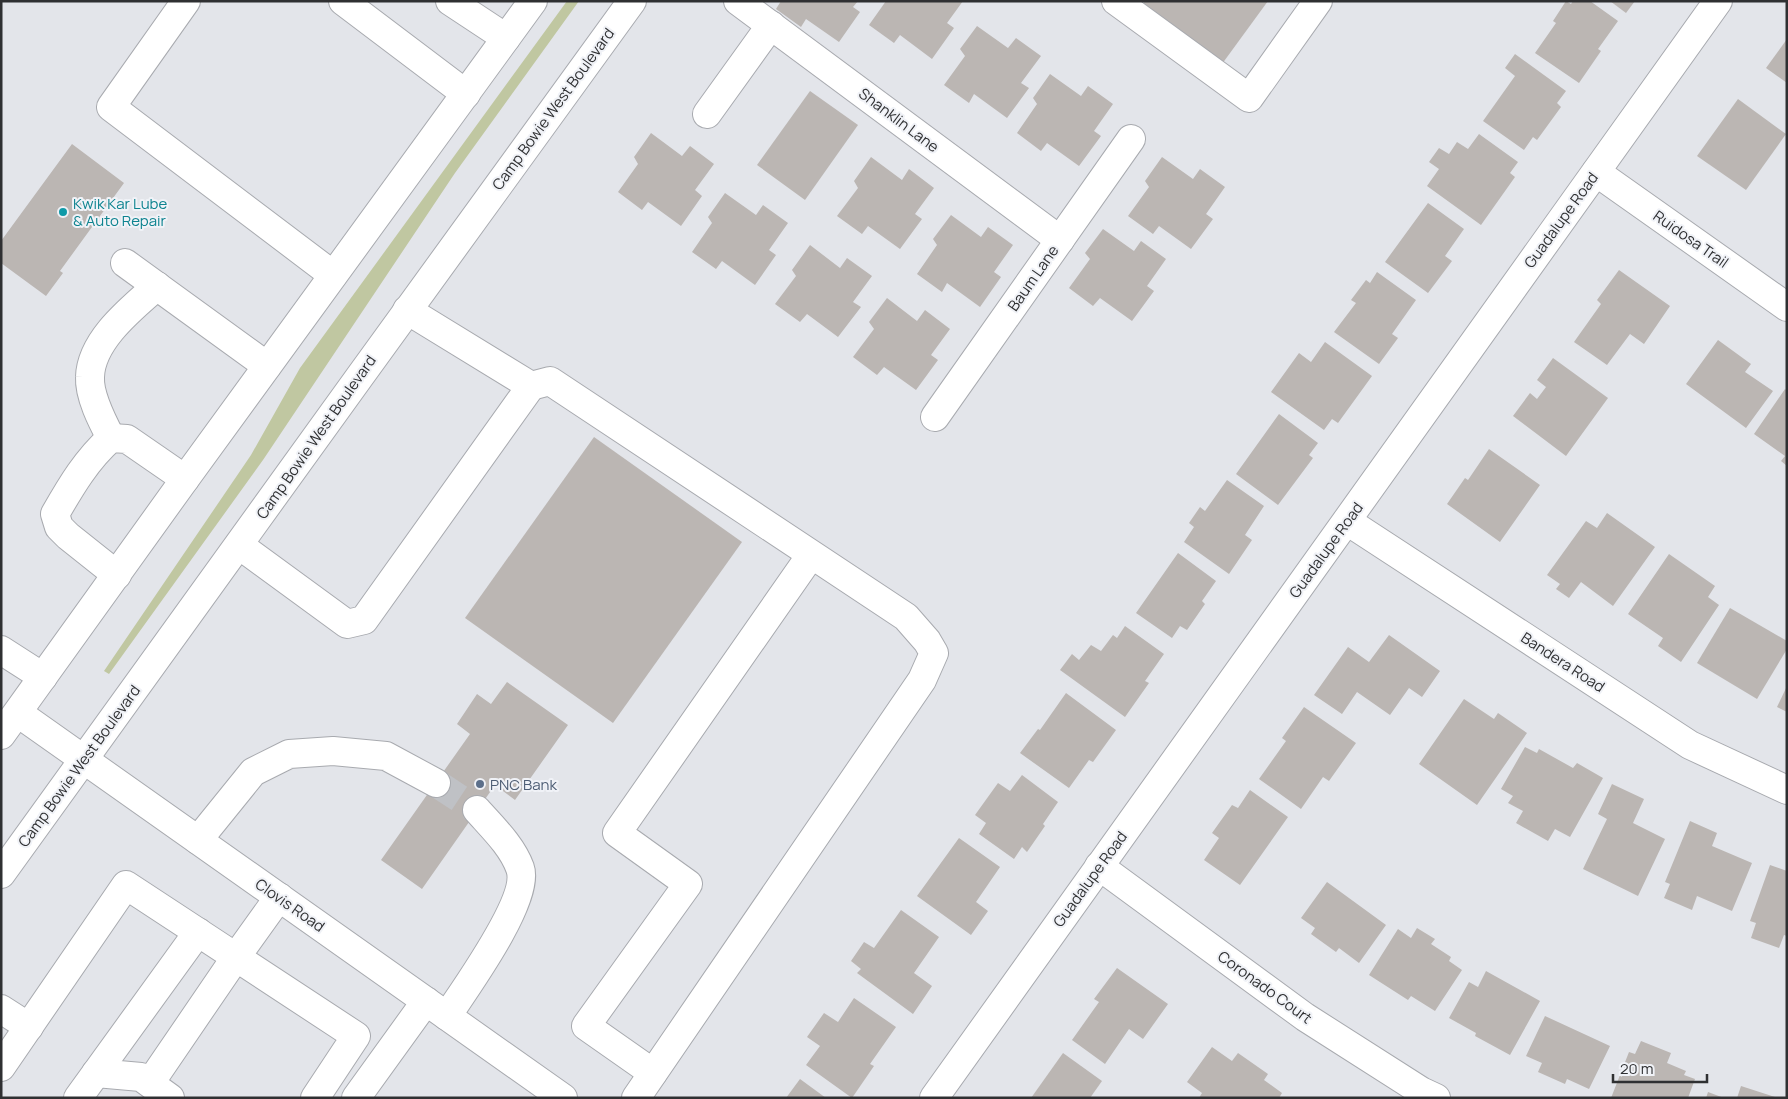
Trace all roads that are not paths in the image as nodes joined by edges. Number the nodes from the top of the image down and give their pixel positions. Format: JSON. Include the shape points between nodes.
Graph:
{"nodes":[{"id":1,"x":186,"y":1,"type":"edge"},
{"id":2,"x":342,"y":1,"type":"edge"},
{"id":3,"x":450,"y":1,"type":"edge"},
{"id":4,"x":533,"y":1,"type":"edge"},
{"id":5,"x":632,"y":1,"type":"edge"},
{"id":6,"x":738,"y":1,"type":"edge"},
{"id":7,"x":1116,"y":1,"type":"edge"},
{"id":8,"x":1318,"y":1,"type":"edge"},
{"id":9,"x":1718,"y":1,"type":"edge"},
{"id":10,"x":771,"y":25,"type":"junction"},
{"id":11,"x":506,"y":38,"type":"junction"},
{"id":12,"x":466,"y":94,"type":"junction"},
{"id":13,"x":707,"y":114,"type":"dead end"},
{"id":14,"x":1131,"y":139,"type":"dead end"},
{"id":15,"x":1596,"y":172,"type":"junction"},
{"id":16,"x":1060,"y":240,"type":"junction"},
{"id":17,"x":125,"y":263,"type":"dead end"},
{"id":18,"x":333,"y":275,"type":"junction"},
{"id":19,"x":157,"y":286,"type":"junction"},
{"id":20,"x":1787,"y":307,"type":"edge"},
{"id":21,"x":407,"y":310,"type":"junction"},
{"id":22,"x":267,"y":366,"type":"junction"},
{"id":23,"x":531,"y":386,"type":"junction"},
{"id":24,"x":935,"y":417,"type":"dead end"},
{"id":25,"x":111,"y":438,"type":"junction"},
{"id":26,"x":185,"y":479,"type":"junction"},
{"id":27,"x":1347,"y":520,"type":"junction"},
{"id":28,"x":239,"y":545,"type":"junction"},
{"id":29,"x":811,"y":554,"type":"junction"},
{"id":30,"x":117,"y":575,"type":"junction"},
{"id":31,"x":1,"y":650,"type":"edge"},
{"id":32,"x":44,"y":677,"type":"junction"},
{"id":33,"x":18,"y":713,"type":"junction"},
{"id":34,"x":1,"y":736,"type":"edge"},
{"id":35,"x":84,"y":760,"type":"junction"},
{"id":36,"x":436,"y":783,"type":"tunnel mouth"},
{"id":37,"x":1787,"y":790,"type":"edge"},
{"id":38,"x":477,"y":810,"type":"tunnel mouth"},
{"id":39,"x":198,"y":840,"type":"junction"},
{"id":40,"x":1100,"y":866,"type":"junction"},
{"id":41,"x":1,"y":874,"type":"edge"},
{"id":42,"x":279,"y":897,"type":"junction"},
{"id":43,"x":198,"y":932,"type":"junction"},
{"id":44,"x":236,"y":957,"type":"junction"},
{"id":45,"x":1,"y":1009,"type":"edge"},
{"id":46,"x":437,"y":1009,"type":"junction"},
{"id":47,"x":29,"y":1027,"type":"junction"},
{"id":48,"x":1,"y":1067,"type":"edge"},
{"id":49,"x":96,"y":1073,"type":"junction"},
{"id":50,"x":653,"y":1073,"type":"junction"},
{"id":51,"x":160,"y":1090,"type":"edge"},
{"id":52,"x":78,"y":1098,"type":"edge"},
{"id":53,"x":315,"y":1098,"type":"edge"},
{"id":54,"x":356,"y":1098,"type":"edge"},
{"id":55,"x":563,"y":1098,"type":"edge"},
{"id":56,"x":636,"y":1098,"type":"edge"},
{"id":57,"x":934,"y":1098,"type":"edge"},
{"id":58,"x":1436,"y":1098,"type":"edge"}],
"edges":[{"from":1,"to":18,"type":"street","via":[[111,107]]},
{"from":2,"to":12,"type":"street"},
{"from":3,"to":11,"type":"street"},
{"from":4,"to":11,"type":"street"},
{"from":5,"to":21,"type":"street","name":"Camp Bowie West Boulevard"},
{"from":6,"to":10,"type":"street","name":"Shanklin Lane"},
{"from":7,"to":8,"type":"street","via":[[1249,98]]},
{"from":9,"to":15,"type":"street","name":"Guadalupe Road"},
{"from":10,"to":13,"type":"street"},
{"from":10,"to":16,"type":"street","name":"Shanklin Lane"},
{"from":11,"to":12,"type":"street"},
{"from":12,"to":18,"type":"street"},
{"from":14,"to":16,"type":"street","name":"Baum Lane"},
{"from":15,"to":20,"type":"street","name":"Ruidosa Trail"},
{"from":15,"to":27,"type":"street","name":"Guadalupe Road"},
{"from":16,"to":24,"type":"street","name":"Baum Lane"},
{"from":17,"to":19,"type":"street"},
{"from":18,"to":22,"type":"street"},
{"from":19,"to":22,"type":"street"},
{"from":19,"to":25,"type":"street","via":[[104,339],[92,360],[89,378],[97,412]]},
{"from":21,"to":23,"type":"street"},
{"from":21,"to":28,"type":"street","name":"Camp Bowie West Boulevard"},
{"from":22,"to":26,"type":"street"},
{"from":23,"to":28,"type":"street","via":[[364,620],[347,624]]},
{"from":23,"to":29,"type":"street","via":[[550,381]]},
{"from":25,"to":26,"type":"street","via":[[127,439]]},
{"from":25,"to":30,"type":"street","via":[[97,450],[55,514],[59,527],[68,536]]},
{"from":26,"to":30,"type":"street"},
{"from":27,"to":37,"type":"street","name":"Bandera Road","via":[[1690,745]]},
{"from":27,"to":40,"type":"street","name":"Guadalupe Road"},
{"from":28,"to":35,"type":"street","name":"Camp Bowie West Boulevard"},
{"from":29,"to":50,"type":"street","via":[[906,617],[928,641],[934,653],[922,680]]},
{"from":29,"to":50,"type":"street","via":[[617,833],[688,884],[586,1026]]},
{"from":30,"to":32,"type":"street"},
{"from":31,"to":32,"type":"street"},
{"from":32,"to":33,"type":"street"},
{"from":33,"to":34,"type":"street"},
{"from":33,"to":35,"type":"street","name":"Clovis Road"},
{"from":35,"to":39,"type":"street","name":"Clovis Road"},
{"from":35,"to":41,"type":"street","name":"Camp Bowie West Boulevard"},
{"from":36,"to":39,"type":"street","via":[[386,756],[333,751],[290,754],[253,772]]},
{"from":38,"to":46,"type":"street","via":[[510,849],[521,870],[521,888],[508,920]]},
{"from":39,"to":42,"type":"street","name":"Clovis Road"},
{"from":40,"to":57,"type":"street","name":"Guadalupe Road"},
{"from":40,"to":58,"type":"street","name":"Coronado Court","via":[[1305,1017]]},
{"from":42,"to":44,"type":"street"},
{"from":42,"to":46,"type":"street","name":"Clovis Road"},
{"from":43,"to":44,"type":"street"},
{"from":43,"to":47,"type":"street","via":[[126,885]]},
{"from":43,"to":49,"type":"street"},
{"from":44,"to":51,"type":"street"},
{"from":44,"to":53,"type":"street","via":[[356,1036]]},
{"from":45,"to":47,"type":"street"},
{"from":46,"to":54,"type":"street"},
{"from":46,"to":55,"type":"street","name":"Clovis Road"},
{"from":47,"to":48,"type":"street"},
{"from":49,"to":51,"type":"street","via":[[141,1077]]},
{"from":49,"to":52,"type":"street"},
{"from":50,"to":56,"type":"street"}]}
